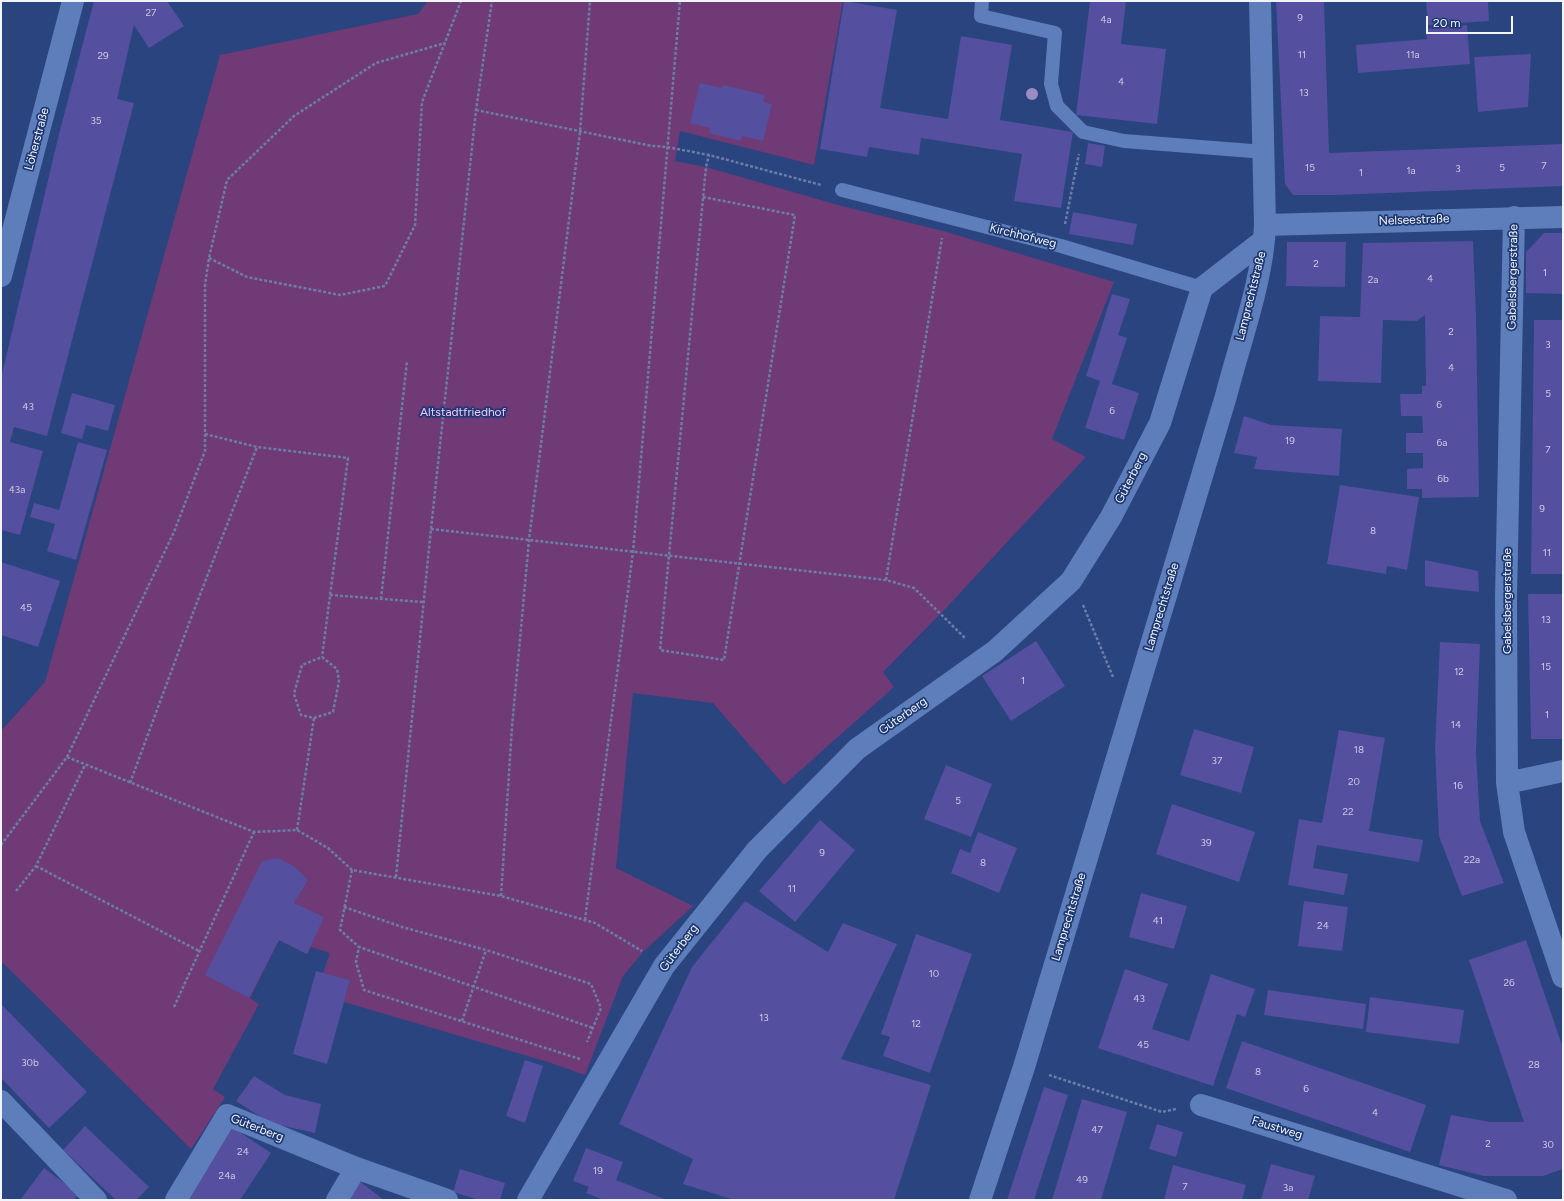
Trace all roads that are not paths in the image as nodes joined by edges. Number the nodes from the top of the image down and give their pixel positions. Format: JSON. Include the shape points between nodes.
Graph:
{"nodes":[{"id":1,"x":73,"y":1,"type":"edge"},
{"id":2,"x":982,"y":1,"type":"edge"},
{"id":3,"x":1260,"y":1,"type":"edge"},
{"id":4,"x":1265,"y":152,"type":"junction"},
{"id":5,"x":842,"y":190,"type":"road end"},
{"id":6,"x":1514,"y":217,"type":"junction"},
{"id":7,"x":1563,"y":217,"type":"edge"},
{"id":8,"x":1265,"y":232,"type":"junction"},
{"id":9,"x":1,"y":276,"type":"edge"},
{"id":10,"x":1202,"y":288,"type":"junction"},
{"id":11,"x":1563,"y":771,"type":"edge"},
{"id":12,"x":1507,"y":783,"type":"junction"},
{"id":13,"x":1563,"y":977,"type":"edge"},
{"id":14,"x":1,"y":1101,"type":"edge"},
{"id":15,"x":1201,"y":1105,"type":"road end"},
{"id":16,"x":356,"y":1168,"type":"junction"},
{"id":17,"x":96,"y":1200,"type":"edge"},
{"id":18,"x":176,"y":1200,"type":"edge"},
{"id":19,"x":337,"y":1200,"type":"edge"},
{"id":20,"x":447,"y":1200,"type":"edge"},
{"id":21,"x":528,"y":1200,"type":"edge"},
{"id":22,"x":980,"y":1200,"type":"edge"},
{"id":23,"x":1506,"y":1200,"type":"edge"}],
"edges":[{"from":1,"to":9,"type":"street","name":"Löherstraße"},
{"from":2,"to":4,"type":"lane","via":[[982,16],[1055,33],[1052,84],[1057,106],[1083,132],[1124,141]]},
{"from":3,"to":4,"type":"street","name":"Lamprechtstraße"},
{"from":4,"to":8,"type":"street","name":"Lamprechtstraße"},
{"from":5,"to":10,"type":"lane","name":"Kirchhofweg","via":[[1061,246]]},
{"from":6,"to":7,"type":"street","name":"Nelseestraße"},
{"from":6,"to":8,"type":"street","name":"Nelseestraße"},
{"from":6,"to":12,"type":"street","name":"Gabelsbergerstraße","via":[[1506,589]]},
{"from":8,"to":10,"type":"street"},
{"from":8,"to":22,"type":"street","name":"Lamprechtstraße","via":[[1256,285],[1226,396],[1026,1060]]},
{"from":10,"to":21,"type":"street","name":"Güterberg","via":[[1160,423],[1111,517],[1071,581],[995,651],[857,749],[757,850],[664,966]]},
{"from":11,"to":12,"type":"street"},
{"from":12,"to":13,"type":"street","name":"Gabelsbergerstraße","via":[[1514,832]]},
{"from":14,"to":17,"type":"street"},
{"from":15,"to":23,"type":"street","name":"Faustweg"},
{"from":16,"to":18,"type":"street","name":"Güterberg","via":[[227,1115]]},
{"from":16,"to":19,"type":"street"},
{"from":16,"to":20,"type":"street","name":"Güterberg"}]}
